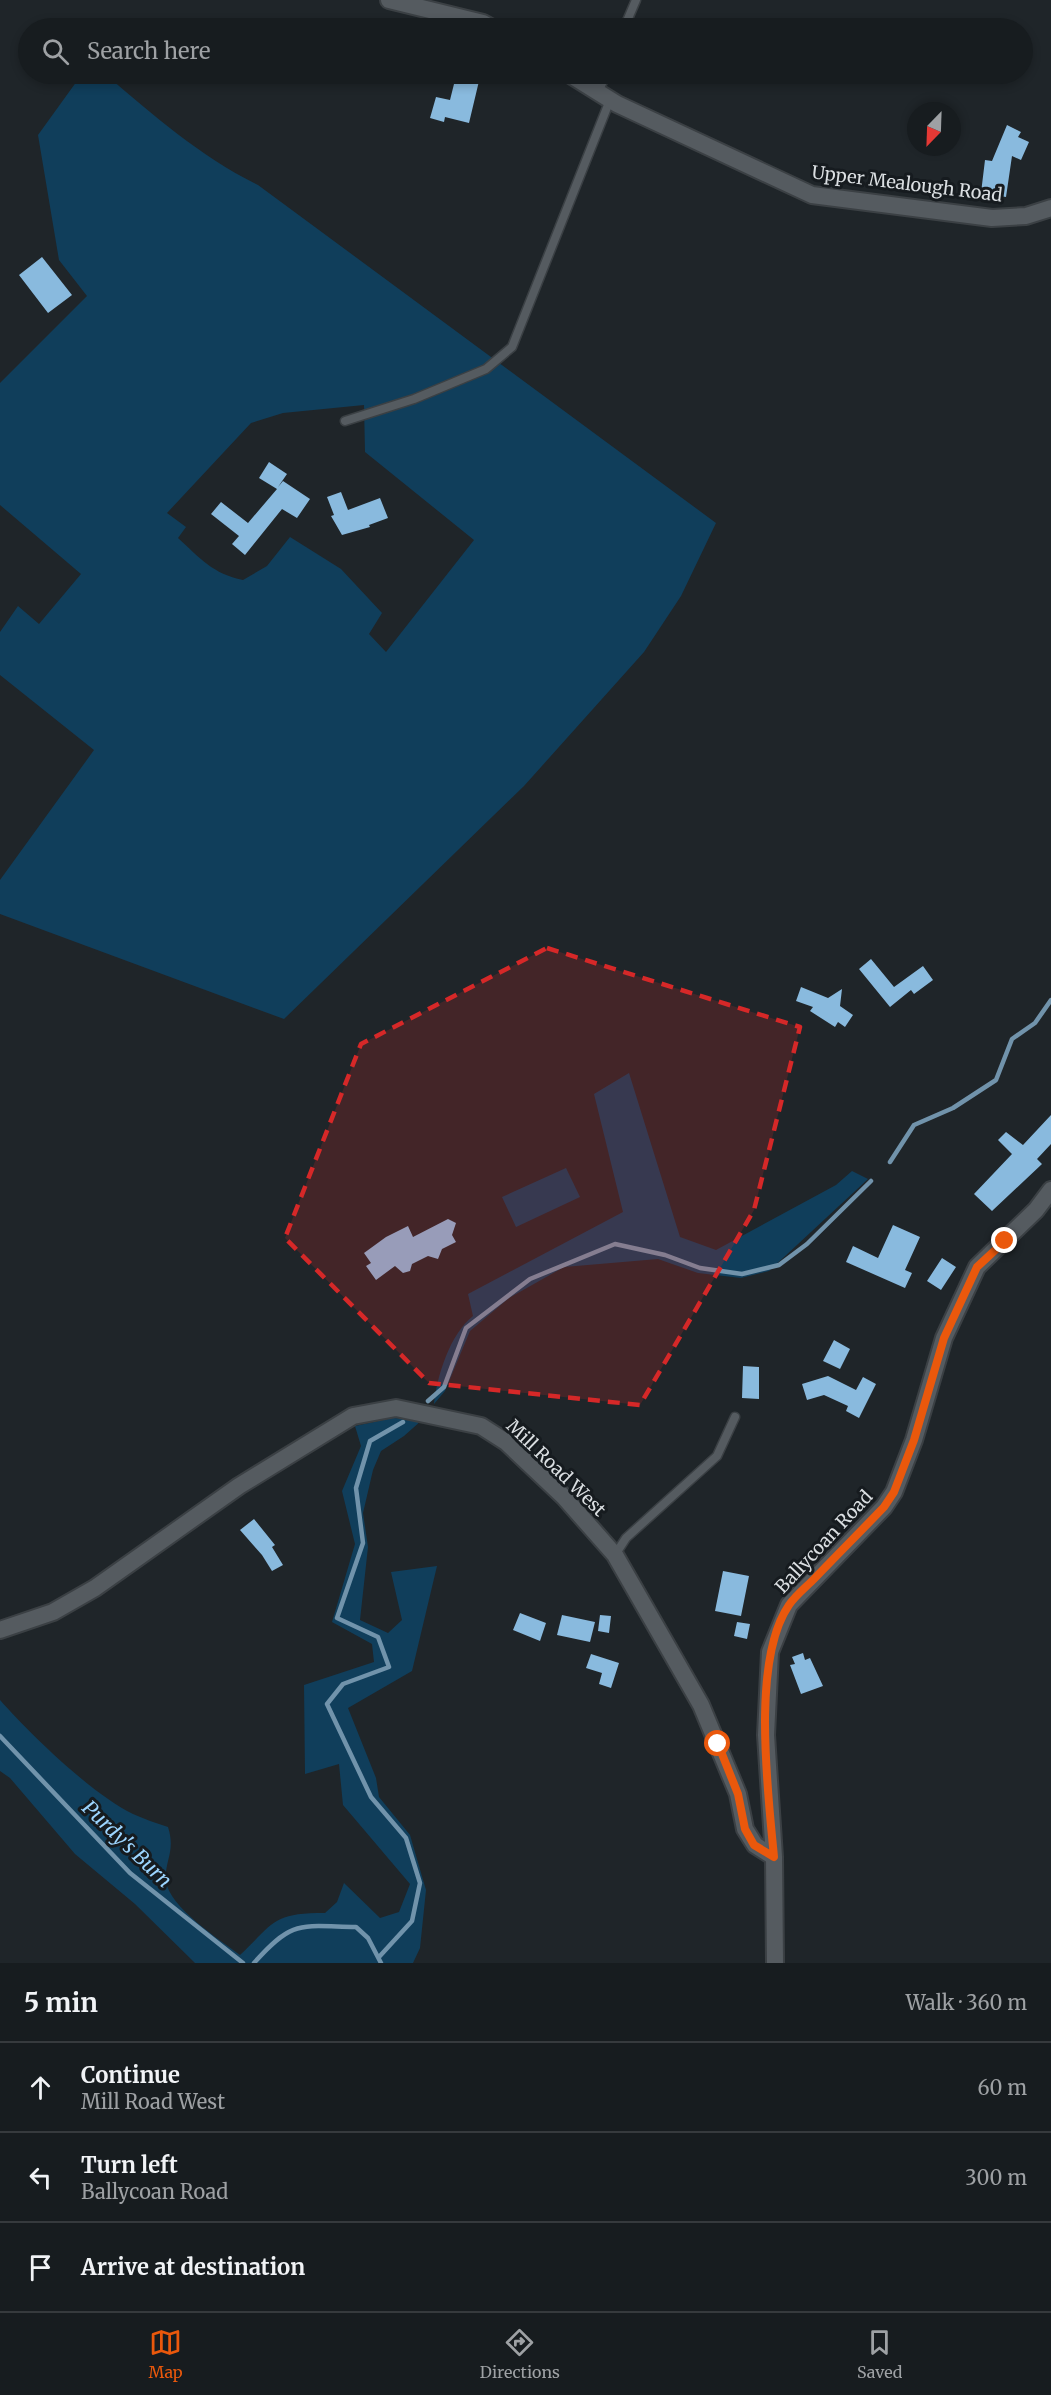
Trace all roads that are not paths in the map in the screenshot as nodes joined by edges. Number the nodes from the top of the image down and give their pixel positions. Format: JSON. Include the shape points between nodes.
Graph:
{"nodes":[{"id":1,"x":389,"y":0,"type":"edge"},
{"id":2,"x":636,"y":0,"type":"edge"},
{"id":3,"x":463,"y":18,"type":"edge"},
{"id":4,"x":628,"y":18,"type":"edge"},
{"id":5,"x":584,"y":84,"type":"edge"},
{"id":6,"x":605,"y":84,"type":"edge"},
{"id":7,"x":604,"y":97,"type":"junction"},
{"id":8,"x":1051,"y":208,"type":"edge"},
{"id":9,"x":345,"y":421,"type":"dead end"},
{"id":10,"x":1051,"y":1190,"type":"edge"},
{"id":11,"x":735,"y":1417,"type":"dead end"},
{"id":12,"x":615,"y":1555,"type":"junction"},
{"id":13,"x":0,"y":1630,"type":"edge"},
{"id":14,"x":774,"y":1857,"type":"junction"},
{"id":15,"x":775,"y":1963,"type":"edge"}],
"edges":[{"from":1,"to":3,"type":"street"},
{"from":2,"to":4,"type":"lane"},
{"from":5,"to":7,"type":"street","name":"Upper Mealough Road"},
{"from":6,"to":7,"type":"lane"},
{"from":7,"to":8,"type":"street","name":"Upper Mealough Road","via":[[812,195],[992,218],[1026,216]]},
{"from":7,"to":9,"type":"lane","via":[[512,346],[486,369],[414,399]]},
{"from":10,"to":14,"type":"street","name":"Ballycoan Road","via":[[1036,1210],[977,1267],[944,1338],[894,1492],[789,1605],[779,1626],[770,1652],[767,1687]]},
{"from":11,"to":12,"type":"lane","via":[[717,1456],[626,1538]]},
{"from":12,"to":13,"type":"street","name":"Mill Road West","via":[[564,1497],[506,1442],[481,1426],[396,1408],[353,1416],[239,1486],[95,1587],[53,1612]]},
{"from":12,"to":14,"type":"street","name":"Mill Road West","via":[[701,1705],[738,1794],[745,1829],[754,1845]]},
{"from":14,"to":15,"type":"street","name":"Ballycoan Road"}]}
